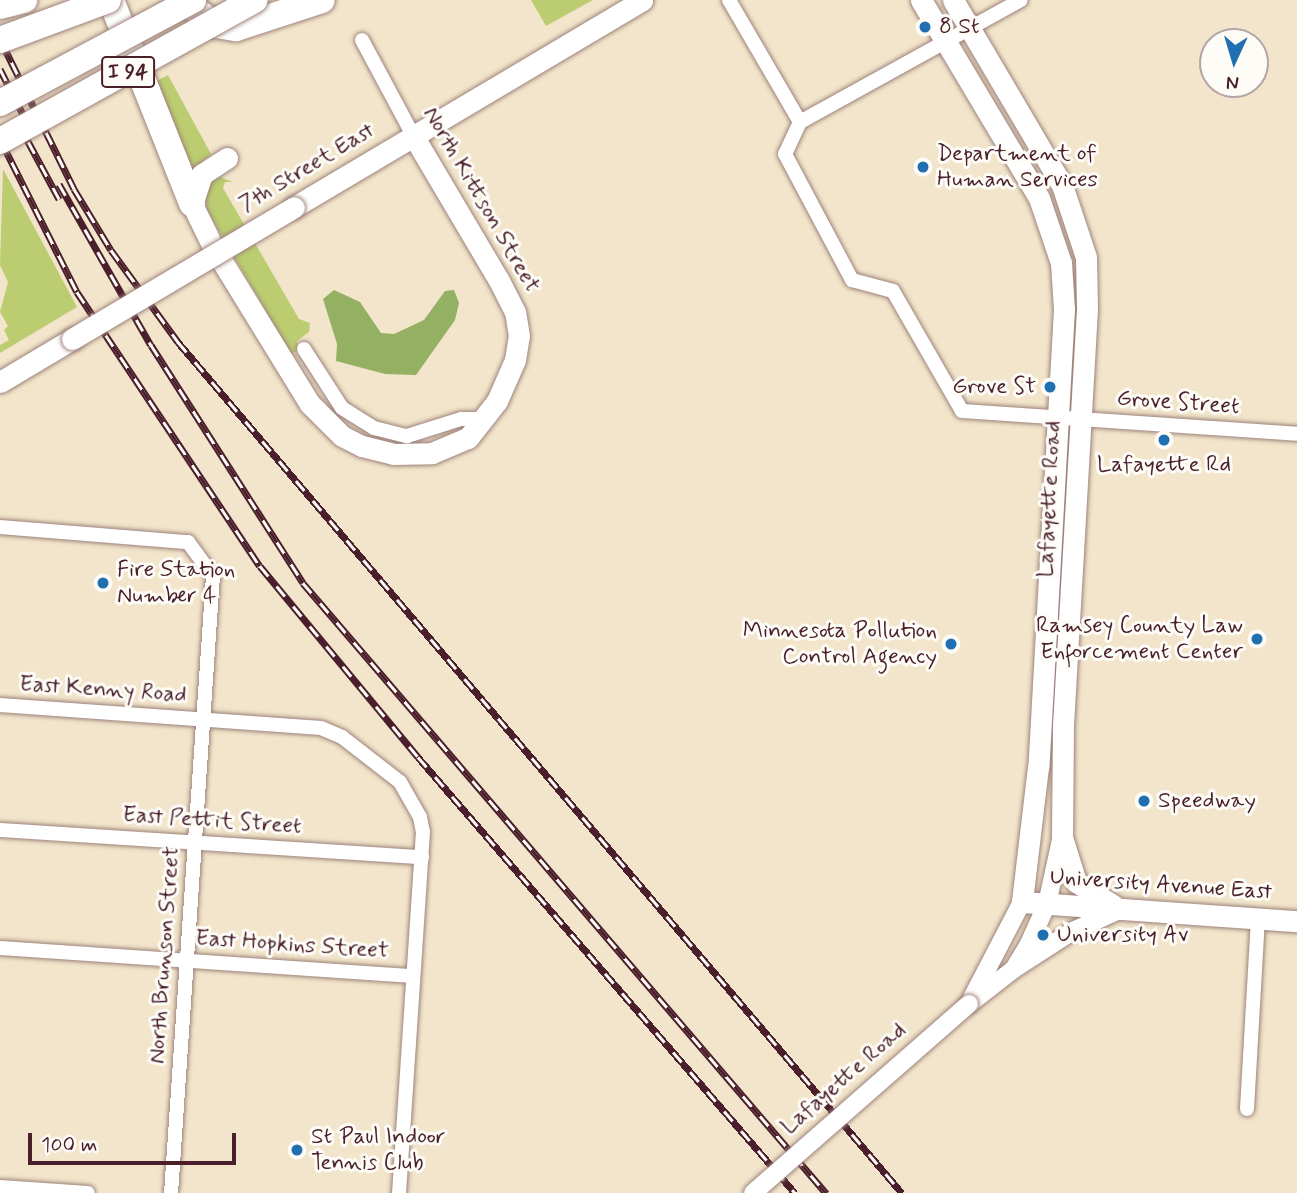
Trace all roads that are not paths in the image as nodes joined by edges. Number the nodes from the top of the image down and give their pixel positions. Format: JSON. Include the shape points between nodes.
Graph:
{"nodes":[{"id":1,"x":24,"y":0,"type":"edge"},
{"id":2,"x":109,"y":0,"type":"edge"},
{"id":3,"x":182,"y":0,"type":"edge"},
{"id":4,"x":193,"y":0,"type":"edge"},
{"id":5,"x":254,"y":0,"type":"edge"},
{"id":6,"x":322,"y":0,"type":"edge"},
{"id":7,"x":642,"y":0,"type":"edge"},
{"id":8,"x":729,"y":0,"type":"edge"},
{"id":9,"x":920,"y":0,"type":"edge"},
{"id":10,"x":953,"y":0,"type":"edge"},
{"id":11,"x":1021,"y":0,"type":"edge"},
{"id":12,"x":0,"y":6,"type":"edge"},
{"id":13,"x":958,"y":36,"type":"junction"},
{"id":14,"x":0,"y":40,"type":"edge"},
{"id":15,"x":362,"y":40,"type":"dead end"},
{"id":16,"x":0,"y":103,"type":"edge"},
{"id":17,"x":60,"y":110,"type":"junction"},
{"id":18,"x":800,"y":122,"type":"junction"},
{"id":19,"x":413,"y":135,"type":"junction"},
{"id":20,"x":0,"y":141,"type":"edge"},
{"id":21,"x":228,"y":158,"type":"dead end"},
{"id":22,"x":0,"y":159,"type":"edge"},
{"id":23,"x":192,"y":204,"type":"junction"},
{"id":24,"x":304,"y":349,"type":"dead end"},
{"id":25,"x":0,"y":382,"type":"edge"},
{"id":26,"x":1057,"y":418,"type":"junction"},
{"id":27,"x":481,"y":419,"type":"junction"},
{"id":28,"x":1080,"y":420,"type":"junction"},
{"id":29,"x":1297,"y":434,"type":"edge"},
{"id":30,"x":0,"y":527,"type":"edge"},
{"id":31,"x":0,"y":705,"type":"edge"},
{"id":32,"x":203,"y":720,"type":"junction"},
{"id":33,"x":0,"y":830,"type":"edge"},
{"id":34,"x":1062,"y":836,"type":"junction"},
{"id":35,"x":196,"y":842,"type":"junction"},
{"id":36,"x":422,"y":857,"type":"junction"},
{"id":37,"x":1022,"y":902,"type":"junction"},
{"id":38,"x":1047,"y":904,"type":"junction"},
{"id":39,"x":1121,"y":909,"type":"junction"},
{"id":40,"x":1258,"y":918,"type":"junction"},
{"id":41,"x":1297,"y":921,"type":"edge"},
{"id":42,"x":0,"y":948,"type":"edge"},
{"id":43,"x":187,"y":961,"type":"junction"},
{"id":44,"x":1014,"y":969,"type":"junction"},
{"id":45,"x":412,"y":976,"type":"junction"},
{"id":46,"x":970,"y":1004,"type":"junction"},
{"id":47,"x":1247,"y":1109,"type":"dead end"},
{"id":48,"x":0,"y":1187,"type":"edge"},
{"id":49,"x":88,"y":1193,"type":"edge"},
{"id":50,"x":171,"y":1193,"type":"edge"},
{"id":51,"x":399,"y":1193,"type":"edge"},
{"id":52,"x":753,"y":1193,"type":"edge"}],
"edges":[{"from":1,"to":12,"type":"highway"},
{"from":2,"to":14,"type":"highway","bridge":true},
{"from":2,"to":23,"type":"highway"},
{"from":3,"to":6,"type":"highway","via":[[216,24],[236,28]]},
{"from":4,"to":16,"type":"highway","bridge":true},
{"from":5,"to":17,"type":"highway","number":"I 94","bridge":true},
{"from":7,"to":19,"type":"main road","name":"7th Street East"},
{"from":8,"to":18,"type":"street"},
{"from":9,"to":13,"type":"main road","name":"Lafayette Road"},
{"from":10,"to":13,"type":"main road","name":"Lafayette Road"},
{"from":11,"to":13,"type":"street"},
{"from":13,"to":18,"type":"street"},
{"from":13,"to":26,"type":"main road","name":"Lafayette Road","via":[[1056,240],[1063,309]]},
{"from":13,"to":28,"type":"main road","name":"Lafayette Road","via":[[1062,185],[1080,232],[1088,279]]},
{"from":15,"to":19,"type":"street","name":"North Kittson Street"},
{"from":17,"to":20,"type":"highway","number":"I 94","bridge":true},
{"from":17,"to":22,"type":"highway","bridge":true},
{"from":18,"to":26,"type":"street","name":"Grove Street","via":[[785,154],[852,280],[893,291],[958,405],[979,415]]},
{"from":19,"to":25,"type":"main road","name":"7th Street East","bridge":true},
{"from":19,"to":27,"type":"main road","name":"North Kittson Street","via":[[515,312],[519,335],[515,360],[497,401]]},
{"from":21,"to":23,"type":"main road","via":[[202,174]]},
{"from":23,"to":27,"type":"main road","name":"North Kittson Street","via":[[212,245],[310,404],[342,436],[393,454],[432,453],[468,438]]},
{"from":24,"to":27,"type":"street","via":[[342,408],[374,428],[407,436],[461,419]]},
{"from":26,"to":28,"type":"street","name":"Grove Street"},
{"from":26,"to":37,"type":"main road","name":"Lafayette Road","via":[[1038,767]]},
{"from":28,"to":29,"type":"street","name":"Grove Street"},
{"from":28,"to":34,"type":"main road","name":"Lafayette Road","via":[[1063,724]]},
{"from":30,"to":32,"type":"street","name":"North Brunson Street","via":[[188,542],[213,576]]},
{"from":31,"to":32,"type":"street","name":"East Kenny Road"},
{"from":32,"to":35,"type":"street","name":"North Brunson Street"},
{"from":32,"to":36,"type":"street","name":"East Kenny Road","via":[[333,732],[386,769],[420,817]]},
{"from":33,"to":35,"type":"street","name":"East Pettit Street"},
{"from":34,"to":38,"type":"street","name":"Lafayette Road"},
{"from":34,"to":39,"type":"main road","via":[[1076,882]]},
{"from":35,"to":36,"type":"street","name":"East Pettit Street"},
{"from":35,"to":43,"type":"street","name":"North Brunson Street"},
{"from":36,"to":45,"type":"street"},
{"from":37,"to":38,"type":"main road","name":"University Avenue East"},
{"from":37,"to":46,"type":"street","name":"Lafayette Road"},
{"from":38,"to":39,"type":"main road","name":"University Avenue East"},
{"from":38,"to":44,"type":"street","name":"Lafayette Road"},
{"from":39,"to":40,"type":"main road","name":"University Avenue East"},
{"from":39,"to":44,"type":"street","via":[[1070,932]]},
{"from":40,"to":41,"type":"main road","name":"University Avenue East"},
{"from":40,"to":47,"type":"street"},
{"from":42,"to":43,"type":"street","name":"East Hopkins Street"},
{"from":43,"to":45,"type":"street","name":"East Hopkins Street"},
{"from":43,"to":50,"type":"street","name":"North Brunson Street"},
{"from":44,"to":46,"type":"street","name":"Lafayette Road"},
{"from":45,"to":51,"type":"street"},
{"from":46,"to":52,"type":"street","name":"Lafayette Road","bridge":true},
{"from":48,"to":49,"type":"street"}]}
